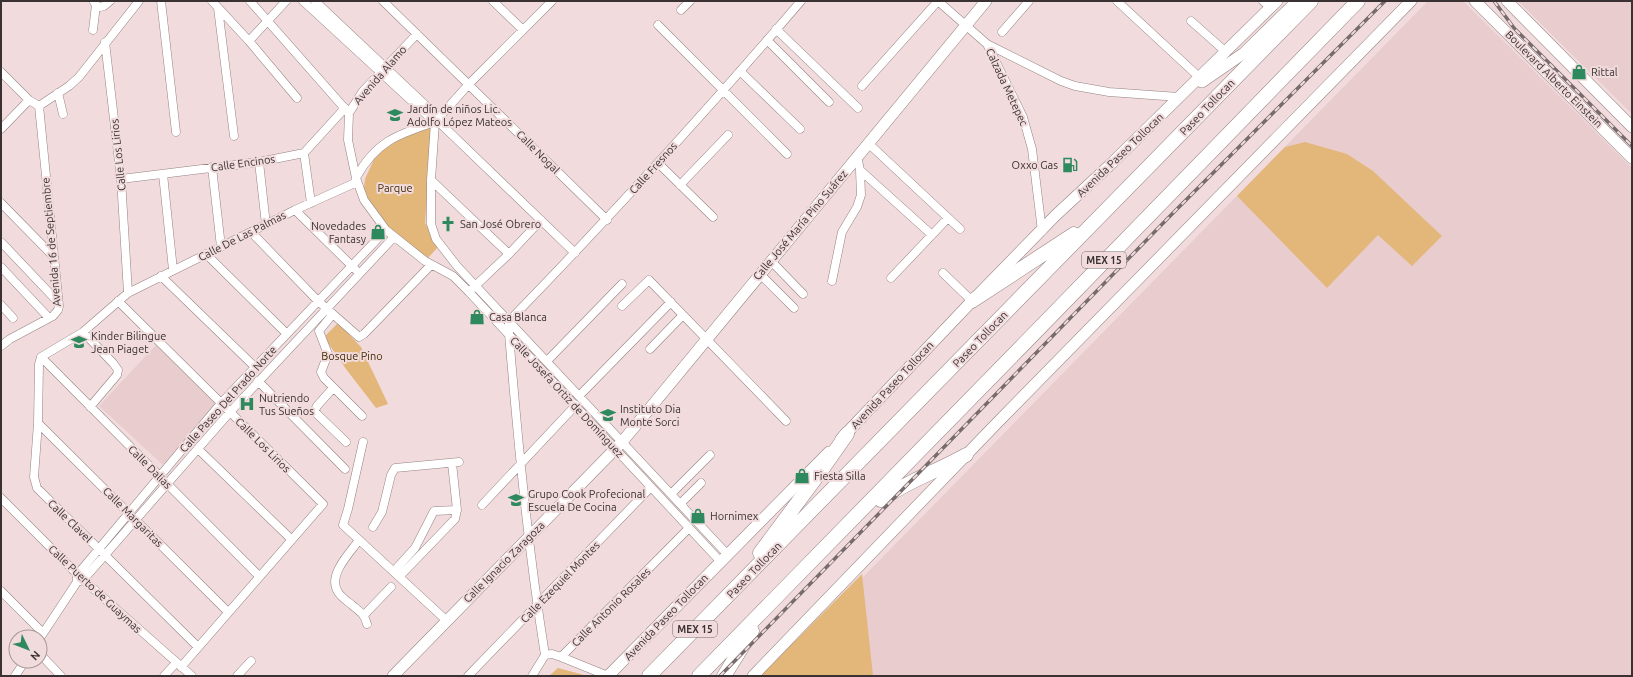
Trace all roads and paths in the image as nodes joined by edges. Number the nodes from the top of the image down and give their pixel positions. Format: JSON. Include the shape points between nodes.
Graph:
{"nodes":[{"id":1,"x":110,"y":1,"type":"edge"},
{"id":2,"x":139,"y":1,"type":"edge"},
{"id":3,"x":161,"y":1,"type":"edge"},
{"id":4,"x":212,"y":1,"type":"edge"},
{"id":5,"x":250,"y":1,"type":"edge"},
{"id":6,"x":286,"y":1,"type":"edge"},
{"id":7,"x":302,"y":1,"type":"edge"},
{"id":8,"x":315,"y":1,"type":"edge"},
{"id":9,"x":383,"y":1,"type":"edge"},
{"id":10,"x":493,"y":1,"type":"edge"},
{"id":11,"x":552,"y":1,"type":"edge"},
{"id":12,"x":690,"y":1,"type":"edge"},
{"id":13,"x":800,"y":1,"type":"edge"},
{"id":14,"x":938,"y":1,"type":"edge"},
{"id":15,"x":986,"y":1,"type":"edge"},
{"id":16,"x":1029,"y":1,"type":"edge"},
{"id":17,"x":1117,"y":1,"type":"edge"},
{"id":18,"x":1297,"y":1,"type":"edge"},
{"id":19,"x":1311,"y":1,"type":"edge"},
{"id":20,"x":1358,"y":1,"type":"edge"},
{"id":21,"x":1400,"y":1,"type":"edge"},
{"id":22,"x":1411,"y":1,"type":"edge"},
{"id":23,"x":1475,"y":1,"type":"edge"},
{"id":24,"x":1507,"y":1,"type":"edge"},
{"id":25,"x":95,"y":3,"type":"edge"},
{"id":26,"x":1270,"y":3,"type":"edge"},
{"id":27,"x":218,"y":8,"type":"junction"},
{"id":28,"x":681,"y":10,"type":"dead end"},
{"id":29,"x":1192,"y":21,"type":"dead end"},
{"id":30,"x":267,"y":22,"type":"junction"},
{"id":31,"x":658,"y":25,"type":"dead end"},
{"id":32,"x":965,"y":25,"type":"junction"},
{"id":33,"x":776,"y":29,"type":"junction"},
{"id":34,"x":93,"y":30,"type":"dead end"},
{"id":35,"x":523,"y":30,"type":"junction"},
{"id":36,"x":1002,"y":32,"type":"dead end"},
{"id":37,"x":417,"y":34,"type":"junction"},
{"id":38,"x":767,"y":40,"type":"junction"},
{"id":39,"x":249,"y":41,"type":"junction"},
{"id":40,"x":105,"y":42,"type":"junction"},
{"id":41,"x":986,"y":44,"type":"junction"},
{"id":42,"x":1226,"y":52,"type":"junction"},
{"id":43,"x":383,"y":70,"type":"junction"},
{"id":44,"x":740,"y":71,"type":"junction"},
{"id":45,"x":1,"y":72,"type":"edge"},
{"id":46,"x":1199,"y":77,"type":"junction"},
{"id":47,"x":469,"y":84,"type":"junction"},
{"id":48,"x":862,"y":86,"type":"dead end"},
{"id":49,"x":723,"y":90,"type":"junction"},
{"id":50,"x":58,"y":93,"type":"junction"},
{"id":51,"x":1179,"y":97,"type":"junction"},
{"id":52,"x":297,"y":98,"type":"dead end"},
{"id":53,"x":29,"y":100,"type":"junction"},
{"id":54,"x":829,"y":102,"type":"dead end"},
{"id":55,"x":39,"y":106,"type":"junction"},
{"id":56,"x":858,"y":108,"type":"dead end"},
{"id":57,"x":347,"y":111,"type":"junction"},
{"id":58,"x":63,"y":114,"type":"dead end"},
{"id":59,"x":439,"y":122,"type":"junction"},
{"id":60,"x":1632,"y":127,"type":"edge"},
{"id":61,"x":1,"y":129,"type":"edge"},
{"id":62,"x":800,"y":129,"type":"dead end"},
{"id":63,"x":176,"y":132,"type":"dead end"},
{"id":64,"x":728,"y":135,"type":"dead end"},
{"id":65,"x":234,"y":136,"type":"dead end"},
{"id":66,"x":868,"y":143,"type":"junction"},
{"id":67,"x":1265,"y":150,"type":"junction"},
{"id":68,"x":304,"y":153,"type":"junction"},
{"id":69,"x":787,"y":154,"type":"dead end"},
{"id":70,"x":857,"y":156,"type":"junction"},
{"id":71,"x":1632,"y":158,"type":"edge"},
{"id":72,"x":259,"y":162,"type":"junction"},
{"id":73,"x":658,"y":163,"type":"junction"},
{"id":74,"x":212,"y":168,"type":"junction"},
{"id":75,"x":860,"y":170,"type":"junction"},
{"id":76,"x":163,"y":174,"type":"junction"},
{"id":77,"x":121,"y":179,"type":"junction"},
{"id":78,"x":356,"y":180,"type":"junction"},
{"id":79,"x":431,"y":180,"type":"junction"},
{"id":80,"x":680,"y":185,"type":"junction"},
{"id":81,"x":1,"y":203,"type":"edge"},
{"id":82,"x":311,"y":203,"type":"junction"},
{"id":83,"x":295,"y":210,"type":"junction"},
{"id":84,"x":713,"y":217,"type":"dead end"},
{"id":85,"x":948,"y":218,"type":"junction"},
{"id":86,"x":541,"y":220,"type":"junction"},
{"id":87,"x":607,"y":220,"type":"junction"},
{"id":88,"x":1095,"y":222,"type":"junction"},
{"id":89,"x":266,"y":225,"type":"junction"},
{"id":90,"x":960,"y":229,"type":"dead end"},
{"id":91,"x":386,"y":230,"type":"junction"},
{"id":92,"x":1042,"y":230,"type":"junction"},
{"id":93,"x":251,"y":232,"type":"junction"},
{"id":94,"x":932,"y":235,"type":"junction"},
{"id":95,"x":394,"y":237,"type":"junction"},
{"id":96,"x":2,"y":243,"type":"dead end"},
{"id":97,"x":221,"y":247,"type":"junction"},
{"id":98,"x":575,"y":253,"type":"junction"},
{"id":99,"x":206,"y":254,"type":"junction"},
{"id":100,"x":509,"y":254,"type":"junction"},
{"id":101,"x":54,"y":257,"type":"junction"},
{"id":102,"x":771,"y":261,"type":"junction"},
{"id":103,"x":431,"y":265,"type":"junction"},
{"id":104,"x":1,"y":267,"type":"edge"},
{"id":105,"x":352,"y":267,"type":"junction"},
{"id":106,"x":173,"y":270,"type":"junction"},
{"id":107,"x":360,"y":273,"type":"junction"},
{"id":108,"x":943,"y":273,"type":"dead end"},
{"id":109,"x":760,"y":274,"type":"junction"},
{"id":110,"x":161,"y":276,"type":"junction"},
{"id":111,"x":891,"y":278,"type":"dead end"},
{"id":112,"x":832,"y":282,"type":"dead end"},
{"id":113,"x":622,"y":284,"type":"dead end"},
{"id":114,"x":476,"y":285,"type":"junction"},
{"id":115,"x":469,"y":292,"type":"junction"},
{"id":116,"x":128,"y":293,"type":"junction"},
{"id":117,"x":803,"y":294,"type":"dead end"},
{"id":118,"x":118,"y":301,"type":"junction"},
{"id":119,"x":318,"y":301,"type":"junction"},
{"id":120,"x":972,"y":301,"type":"junction"},
{"id":121,"x":58,"y":302,"type":"junction"},
{"id":122,"x":671,"y":302,"type":"junction"},
{"id":123,"x":622,"y":306,"type":"dead end"},
{"id":124,"x":2,"y":308,"type":"edge"},
{"id":125,"x":326,"y":308,"type":"junction"},
{"id":126,"x":794,"y":308,"type":"dead end"},
{"id":127,"x":332,"y":315,"type":"junction"},
{"id":128,"x":683,"y":315,"type":"junction"},
{"id":129,"x":13,"y":318,"type":"dead end"},
{"id":130,"x":49,"y":318,"type":"junction"},
{"id":131,"x":509,"y":321,"type":"junction"},
{"id":132,"x":83,"y":332,"type":"junction"},
{"id":133,"x":286,"y":334,"type":"junction"},
{"id":134,"x":509,"y":334,"type":"junction"},
{"id":135,"x":706,"y":339,"type":"junction"},
{"id":136,"x":1,"y":346,"type":"edge"},
{"id":137,"x":650,"y":349,"type":"dead end"},
{"id":138,"x":41,"y":357,"type":"junction"},
{"id":139,"x":547,"y":361,"type":"junction"},
{"id":140,"x":255,"y":367,"type":"junction"},
{"id":141,"x":258,"y":381,"type":"junction"},
{"id":142,"x":333,"y":388,"type":"junction"},
{"id":143,"x":579,"y":396,"type":"junction"},
{"id":144,"x":222,"y":402,"type":"junction"},
{"id":145,"x":576,"y":405,"type":"junction"},
{"id":146,"x":90,"y":407,"type":"junction"},
{"id":147,"x":230,"y":412,"type":"junction"},
{"id":148,"x":362,"y":416,"type":"dead end"},
{"id":149,"x":786,"y":421,"type":"dead end"},
{"id":150,"x":38,"y":423,"type":"junction"},
{"id":151,"x":847,"y":434,"type":"junction"},
{"id":152,"x":346,"y":442,"type":"dead end"},
{"id":153,"x":363,"y":442,"type":"dead end"},
{"id":154,"x":619,"y":446,"type":"junction"},
{"id":155,"x":198,"y":449,"type":"junction"},
{"id":156,"x":710,"y":455,"type":"dead end"},
{"id":157,"x":966,"y":455,"type":"junction"},
{"id":158,"x":520,"y":466,"type":"junction"},
{"id":159,"x":345,"y":470,"type":"dead end"},
{"id":160,"x":159,"y":477,"type":"junction"},
{"id":161,"x":701,"y":483,"type":"dead end"},
{"id":162,"x":167,"y":484,"type":"junction"},
{"id":163,"x":652,"y":487,"type":"junction"},
{"id":164,"x":671,"y":494,"type":"junction"},
{"id":165,"x":1,"y":498,"type":"edge"},
{"id":166,"x":680,"y":504,"type":"junction"},
{"id":167,"x":482,"y":505,"type":"dead end"},
{"id":168,"x":457,"y":510,"type":"junction"},
{"id":169,"x":128,"y":512,"type":"junction"},
{"id":170,"x":136,"y":519,"type":"junction"},
{"id":171,"x":852,"y":522,"type":"junction"},
{"id":172,"x":372,"y":527,"type":"dead end"},
{"id":173,"x":689,"y":528,"type":"junction"},
{"id":174,"x":528,"y":538,"type":"junction"},
{"id":175,"x":292,"y":539,"type":"junction"},
{"id":176,"x":359,"y":540,"type":"junction"},
{"id":177,"x":101,"y":552,"type":"junction"},
{"id":178,"x":416,"y":554,"type":"junction"},
{"id":179,"x":724,"y":558,"type":"junction"},
{"id":180,"x":397,"y":573,"type":"junction"},
{"id":181,"x":259,"y":576,"type":"junction"},
{"id":182,"x":79,"y":579,"type":"junction"},
{"id":183,"x":742,"y":583,"type":"junction"},
{"id":184,"x":391,"y":587,"type":"dead end"},
{"id":185,"x":1,"y":591,"type":"edge"},
{"id":186,"x":537,"y":606,"type":"junction"},
{"id":187,"x":768,"y":606,"type":"junction"},
{"id":188,"x":228,"y":612,"type":"junction"},
{"id":189,"x":364,"y":615,"type":"junction"},
{"id":190,"x":447,"y":621,"type":"junction"},
{"id":191,"x":367,"y":624,"type":"dead end"},
{"id":192,"x":36,"y":629,"type":"edge"},
{"id":193,"x":45,"y":629,"type":"edge"},
{"id":194,"x":198,"y":647,"type":"junction"},
{"id":195,"x":545,"y":655,"type":"junction"},
{"id":196,"x":561,"y":657,"type":"junction"},
{"id":197,"x":251,"y":661,"type":"dead end"},
{"id":198,"x":48,"y":662,"type":"edge"},
{"id":199,"x":178,"y":665,"type":"junction"},
{"id":200,"x":62,"y":676,"type":"edge"},
{"id":201,"x":164,"y":676,"type":"edge"},
{"id":202,"x":192,"y":676,"type":"edge"},
{"id":203,"x":237,"y":676,"type":"edge"},
{"id":204,"x":393,"y":676,"type":"edge"},
{"id":205,"x":468,"y":676,"type":"edge"},
{"id":206,"x":532,"y":676,"type":"edge"},
{"id":207,"x":608,"y":676,"type":"edge"},
{"id":208,"x":649,"y":676,"type":"edge"},
{"id":209,"x":699,"y":676,"type":"edge"},
{"id":210,"x":724,"y":676,"type":"edge"},
{"id":211,"x":753,"y":676,"type":"edge"}],
"edges":[{"from":1,"to":25,"type":"street","via":[[100,8]]},
{"from":2,"to":40,"type":"street"},
{"from":3,"to":63,"type":"street"},
{"from":4,"to":27,"type":"street"},
{"from":5,"to":30,"type":"street"},
{"from":6,"to":30,"type":"street"},
{"from":7,"to":43,"type":"street"},
{"from":8,"to":43,"type":"street"},
{"from":9,"to":37,"type":"street","name":"Calle Nogal"},
{"from":10,"to":35,"type":"street"},
{"from":11,"to":35,"type":"street"},
{"from":12,"to":28,"type":"street"},
{"from":13,"to":33,"type":"street","name":"Calle Fresnos"},
{"from":14,"to":32,"type":"street","name":"Calzada Metepec"},
{"from":14,"to":48,"type":"street"},
{"from":15,"to":32,"type":"main road","name":"Calle José María Pino Suárez"},
{"from":16,"to":36,"type":"street"},
{"from":17,"to":46,"type":"street"},
{"from":18,"to":51,"type":"main road","name":"Avenida Paseo Tollocan","via":[[1244,53]]},
{"from":19,"to":88,"type":"highway","name":"Paseo Tollocan","number":"MEX 15"},
{"from":20,"to":171,"type":"highway","number":"MEX 15"},
{"from":21,"to":67,"type":"main road","via":[[1285,120]]},
{"from":22,"to":67,"type":"main road"},
{"from":23,"to":71,"type":"main road","name":"Boulevard Alberto Einstein"},
{"from":24,"to":60,"type":"main road","name":"Boulevard Alberto Einstein"},
{"from":25,"to":34,"type":"street"},
{"from":26,"to":42,"type":"main road","name":"Avenida Paseo Tollocan"},
{"from":27,"to":39,"type":"street"},
{"from":27,"to":65,"type":"street"},
{"from":29,"to":42,"type":"street"},
{"from":30,"to":39,"type":"street"},
{"from":30,"to":57,"type":"street"},
{"from":31,"to":49,"type":"street"},
{"from":32,"to":41,"type":"street","name":"Calzada Metepec"},
{"from":32,"to":66,"type":"main road","name":"Calle José María Pino Suárez"},
{"from":33,"to":38,"type":"street","name":"Calle Fresnos"},
{"from":33,"to":56,"type":"street"},
{"from":35,"to":47,"type":"street"},
{"from":37,"to":43,"type":"street","name":"Avenida Alamo"},
{"from":37,"to":47,"type":"street","name":"Calle Nogal"},
{"from":38,"to":44,"type":"street","name":"Calle Fresnos"},
{"from":38,"to":54,"type":"street"},
{"from":39,"to":52,"type":"street"},
{"from":40,"to":50,"type":"street","via":[[79,77]]},
{"from":40,"to":77,"type":"street","name":"Calle Los Lirios"},
{"from":41,"to":51,"type":"street","via":[[1075,86],[1109,92]]},
{"from":41,"to":92,"type":"street","name":"Calzada Metepec","via":[[1028,131]]},
{"from":42,"to":46,"type":"main road","name":"Avenida Paseo Tollocan"},
{"from":43,"to":57,"type":"street","name":"Avenida Alamo"},
{"from":43,"to":59,"type":"street"},
{"from":44,"to":49,"type":"street","name":"Calle Fresnos"},
{"from":44,"to":62,"type":"street"},
{"from":45,"to":53,"type":"street"},
{"from":46,"to":51,"type":"main road","name":"Avenida Paseo Tollocan"},
{"from":47,"to":59,"type":"street"},
{"from":47,"to":87,"type":"street","name":"Calle Nogal"},
{"from":49,"to":69,"type":"street"},
{"from":49,"to":73,"type":"street","name":"Calle Fresnos"},
{"from":50,"to":55,"type":"street"},
{"from":50,"to":58,"type":"street"},
{"from":51,"to":92,"type":"main road","name":"Avenida Paseo Tollocan"},
{"from":53,"to":55,"type":"street"},
{"from":53,"to":61,"type":"street"},
{"from":55,"to":101,"type":"street","name":"Avenida 16 de Septiembre"},
{"from":57,"to":68,"type":"street"},
{"from":57,"to":78,"type":"street","name":"Avenida Alamo","via":[[348,140]]},
{"from":59,"to":78,"type":"street","via":[[401,133],[382,145],[364,164]]},
{"from":59,"to":79,"type":"street","name":"Calle Josefa Ortiz de Domínguez"},
{"from":59,"to":86,"type":"street"},
{"from":64,"to":80,"type":"street"},
{"from":66,"to":70,"type":"main road","name":"Calle José María Pino Suárez"},
{"from":66,"to":85,"type":"street"},
{"from":67,"to":157,"type":"main road"},
{"from":68,"to":72,"type":"street","name":"Calle Encinos"},
{"from":68,"to":82,"type":"street"},
{"from":70,"to":75,"type":"street"},
{"from":70,"to":102,"type":"main road","name":"Calle José María Pino Suárez"},
{"from":72,"to":74,"type":"street","name":"Calle Encinos"},
{"from":72,"to":89,"type":"street"},
{"from":73,"to":80,"type":"street"},
{"from":73,"to":87,"type":"street","name":"Calle Fresnos"},
{"from":74,"to":76,"type":"street","name":"Calle Encinos"},
{"from":74,"to":97,"type":"street"},
{"from":75,"to":94,"type":"street"},
{"from":75,"to":112,"type":"street","via":[[860,195],[857,207],[842,232]]},
{"from":76,"to":77,"type":"street","name":"Calle Encinos"},
{"from":76,"to":106,"type":"street"},
{"from":77,"to":116,"type":"street","name":"Calle Los Lirios"},
{"from":78,"to":82,"type":"street","name":"Calle De Las Palmas"},
{"from":78,"to":91,"type":"street","name":"Avenida Alamo","via":[[364,200]]},
{"from":79,"to":100,"type":"street"},
{"from":79,"to":114,"type":"street","name":"Calle Josefa Ortiz de Domínguez","via":[[431,219],[436,239]]},
{"from":80,"to":84,"type":"street"},
{"from":81,"to":101,"type":"street"},
{"from":82,"to":83,"type":"street","name":"Calle De Las Palmas"},
{"from":83,"to":89,"type":"street","name":"Calle De Las Palmas"},
{"from":83,"to":105,"type":"street"},
{"from":85,"to":90,"type":"street"},
{"from":85,"to":94,"type":"street"},
{"from":86,"to":98,"type":"street"},
{"from":86,"to":100,"type":"street"},
{"from":87,"to":98,"type":"street","name":"Calle Fresnos"},
{"from":88,"to":120,"type":"highway"},
{"from":88,"to":183,"type":"highway","name":"Paseo Tollocan","number":"MEX 15"},
{"from":89,"to":93,"type":"street","name":"Calle De Las Palmas"},
{"from":91,"to":95,"type":"street","name":"Calle Josefa Ortiz de Domínguez"},
{"from":91,"to":105,"type":"street","name":"Calle Paseo Del Prado Norte"},
{"from":92,"to":120,"type":"main road","name":"Avenida Paseo Tollocan"},
{"from":93,"to":97,"type":"street","name":"Calle De Las Palmas"},
{"from":93,"to":119,"type":"street"},
{"from":94,"to":111,"type":"street"},
{"from":95,"to":103,"type":"street","name":"Calle Josefa Ortiz de Domínguez"},
{"from":95,"to":107,"type":"street","name":"Calle Paseo Del Prado Norte"},
{"from":96,"to":121,"type":"street"},
{"from":97,"to":99,"type":"street","name":"Calle De Las Palmas"},
{"from":98,"to":131,"type":"street","name":"Calle Fresnos"},
{"from":99,"to":106,"type":"street","name":"Calle De Las Palmas"},
{"from":99,"to":133,"type":"street"},
{"from":100,"to":114,"type":"street"},
{"from":101,"to":121,"type":"street","name":"Avenida 16 de Septiembre"},
{"from":102,"to":109,"type":"main road","name":"Calle José María Pino Suárez"},
{"from":102,"to":117,"type":"street"},
{"from":103,"to":115,"type":"street","name":"Calle Josefa Ortiz de Domínguez","via":[[450,274]]},
{"from":103,"to":127,"type":"street","via":[[361,336],[358,337]]},
{"from":104,"to":130,"type":"street"},
{"from":105,"to":107,"type":"street"},
{"from":105,"to":119,"type":"street","name":"Calle Paseo Del Prado Norte"},
{"from":106,"to":110,"type":"street","name":"Calle De Las Palmas"},
{"from":107,"to":125,"type":"street","name":"Calle Paseo Del Prado Norte"},
{"from":108,"to":120,"type":"street"},
{"from":109,"to":126,"type":"street"},
{"from":109,"to":135,"type":"main road","name":"Calle José María Pino Suárez"},
{"from":110,"to":116,"type":"street","name":"Calle De Las Palmas"},
{"from":110,"to":140,"type":"street"},
{"from":113,"to":139,"type":"street"},
{"from":114,"to":115,"type":"street"},
{"from":114,"to":131,"type":"street","name":"Calle Josefa Ortiz de Domínguez"},
{"from":115,"to":134,"type":"street","name":"Calle Josefa Ortiz de Domínguez"},
{"from":116,"to":118,"type":"street","name":"Calle De Las Palmas"},
{"from":118,"to":132,"type":"street","name":"Calle De Las Palmas"},
{"from":118,"to":144,"type":"street","name":"Calle Los Lirios"},
{"from":119,"to":125,"type":"street"},
{"from":119,"to":133,"type":"street","name":"Calle Paseo Del Prado Norte"},
{"from":120,"to":151,"type":"main road","name":"Avenida Paseo Tollocan"},
{"from":121,"to":130,"type":"street","name":"Avenida 16 de Septiembre","via":[[58,310]]},
{"from":122,"to":123,"type":"street","via":[[649,280]]},
{"from":122,"to":128,"type":"street"},
{"from":122,"to":143,"type":"street"},
{"from":124,"to":129,"type":"street"},
{"from":125,"to":127,"type":"street"},
{"from":125,"to":141,"type":"street","name":"Calle Paseo Del Prado Norte"},
{"from":127,"to":142,"type":"street","via":[[319,331],[328,354],[321,372]]},
{"from":128,"to":135,"type":"street"},
{"from":128,"to":137,"type":"street"},
{"from":130,"to":136,"type":"street","name":"Avenida 16 de Septiembre"},
{"from":131,"to":134,"type":"street"},
{"from":131,"to":139,"type":"street","name":"Calle Josefa Ortiz de Domínguez"},
{"from":132,"to":138,"type":"street","name":"Calle De Las Palmas"},
{"from":132,"to":146,"type":"street","via":[[118,370],[117,375]]},
{"from":133,"to":140,"type":"street","name":"Calle Paseo Del Prado Norte"},
{"from":134,"to":145,"type":"street","name":"Calle Josefa Ortiz de Domínguez"},
{"from":134,"to":158,"type":"street"},
{"from":135,"to":149,"type":"street"},
{"from":135,"to":154,"type":"main road","name":"Calle José María Pino Suárez"},
{"from":138,"to":146,"type":"street","name":"Calle Dalias"},
{"from":138,"to":150,"type":"street","name":"Calle Clavel","via":[[38,364]]},
{"from":139,"to":143,"type":"street","name":"Calle Josefa Ortiz de Domínguez"},
{"from":140,"to":144,"type":"street","name":"Calle Paseo Del Prado Norte"},
{"from":141,"to":147,"type":"street","name":"Calle Paseo Del Prado Norte"},
{"from":141,"to":159,"type":"street"},
{"from":142,"to":148,"type":"street"},
{"from":142,"to":152,"type":"street","via":[[315,410]]},
{"from":143,"to":154,"type":"street","name":"Calle Josefa Ortiz de Domínguez"},
{"from":144,"to":147,"type":"street","name":"Calle Los Lirios"},
{"from":144,"to":160,"type":"street","name":"Calle Paseo Del Prado Norte"},
{"from":145,"to":154,"type":"street","name":"Calle Josefa Ortiz de Domínguez"},
{"from":145,"to":158,"type":"street"},
{"from":146,"to":160,"type":"street","name":"Calle Dalias"},
{"from":147,"to":155,"type":"street","name":"Calle Paseo Del Prado Norte"},
{"from":147,"to":175,"type":"street","name":"Calle Los Lirios","via":[[323,504]]},
{"from":150,"to":169,"type":"street","name":"Calle Margaritas"},
{"from":150,"to":177,"type":"street","name":"Calle Clavel","via":[[34,482],[41,493]]},
{"from":151,"to":179,"type":"main road","name":"Avenida Paseo Tollocan"},
{"from":151,"to":183,"type":"highway","via":[[757,557]]},
{"from":153,"to":176,"type":"street","via":[[343,525]]},
{"from":154,"to":163,"type":"street","name":"Calle Josefa Ortiz de Domínguez"},
{"from":154,"to":164,"type":"street","name":"Calle Josefa Ortiz de Domínguez"},
{"from":154,"to":174,"type":"main road","name":"Calle Ignacio Zaragoza"},
{"from":155,"to":162,"type":"street","name":"Calle Paseo Del Prado Norte"},
{"from":155,"to":175,"type":"street"},
{"from":156,"to":164,"type":"street"},
{"from":157,"to":171,"type":"highway","via":[[945,467],[908,482]]},
{"from":157,"to":211,"type":"main road"},
{"from":158,"to":167,"type":"street"},
{"from":158,"to":174,"type":"street"},
{"from":160,"to":162,"type":"street","name":"Calle Dalias"},
{"from":160,"to":169,"type":"street","name":"Calle Paseo Del Prado Norte"},
{"from":161,"to":166,"type":"street"},
{"from":162,"to":170,"type":"street","name":"Calle Paseo Del Prado Norte"},
{"from":162,"to":181,"type":"street","name":"Calle Dalias"},
{"from":163,"to":173,"type":"street","name":"Calle Josefa Ortiz de Domínguez"},
{"from":163,"to":186,"type":"street","name":"Calle Ezequiel Montes"},
{"from":164,"to":166,"type":"street","name":"Calle Josefa Ortiz de Domínguez"},
{"from":165,"to":182,"type":"street","name":"Calle Puerto de Guaymas"},
{"from":166,"to":179,"type":"street","name":"Calle Josefa Ortiz de Domínguez"},
{"from":168,"to":172,"type":"street","via":[[456,462],[395,468],[382,512]]},
{"from":168,"to":178,"type":"street","via":[[453,523]]},
{"from":168,"to":178,"type":"street","via":[[434,512],[430,516]]},
{"from":169,"to":170,"type":"street","name":"Calle Margaritas"},
{"from":169,"to":177,"type":"street","name":"Calle Paseo Del Prado Norte"},
{"from":170,"to":177,"type":"street","name":"Calle Paseo Del Prado Norte"},
{"from":170,"to":188,"type":"street","name":"Calle Margaritas"},
{"from":171,"to":187,"type":"highway","number":"MEX 15"},
{"from":173,"to":179,"type":"street","name":"Calle Josefa Ortiz de Domínguez"},
{"from":173,"to":196,"type":"street","name":"Calle Antonio Rosales"},
{"from":174,"to":186,"type":"street"},
{"from":174,"to":190,"type":"main road","name":"Calle Ignacio Zaragoza"},
{"from":175,"to":181,"type":"street"},
{"from":176,"to":180,"type":"street"},
{"from":176,"to":189,"type":"street","via":[[338,569],[335,579],[340,595]]},
{"from":177,"to":182,"type":"street","name":"Calle Paseo Del Prado Norte"},
{"from":177,"to":194,"type":"street","name":"Calle Clavel"},
{"from":178,"to":180,"type":"street"},
{"from":179,"to":207,"type":"main road","name":"Avenida Paseo Tollocan"},
{"from":180,"to":190,"type":"street"},
{"from":181,"to":188,"type":"street"},
{"from":182,"to":193,"type":"street","name":"Calle Paseo Del Prado Norte"},
{"from":182,"to":199,"type":"street","name":"Calle Puerto de Guaymas"},
{"from":183,"to":208,"type":"highway","name":"Paseo Tollocan","number":"MEX 15"},
{"from":184,"to":189,"type":"street"},
{"from":185,"to":192,"type":"street"},
{"from":186,"to":195,"type":"street"},
{"from":186,"to":205,"type":"street","name":"Calle Ezequiel Montes"},
{"from":187,"to":209,"type":"highway","number":"MEX 15"},
{"from":187,"to":210,"type":"highway"},
{"from":188,"to":194,"type":"street"},
{"from":189,"to":191,"type":"street"},
{"from":190,"to":204,"type":"main road","name":"Calle Ignacio Zaragoza"},
{"from":194,"to":199,"type":"street"},
{"from":195,"to":196,"type":"street"},
{"from":195,"to":206,"type":"street"},
{"from":196,"to":207,"type":"street"},
{"from":197,"to":203,"type":"street"},
{"from":198,"to":200,"type":"street"},
{"from":199,"to":201,"type":"street"},
{"from":199,"to":202,"type":"street","name":"Calle Puerto de Guaymas"}]}
